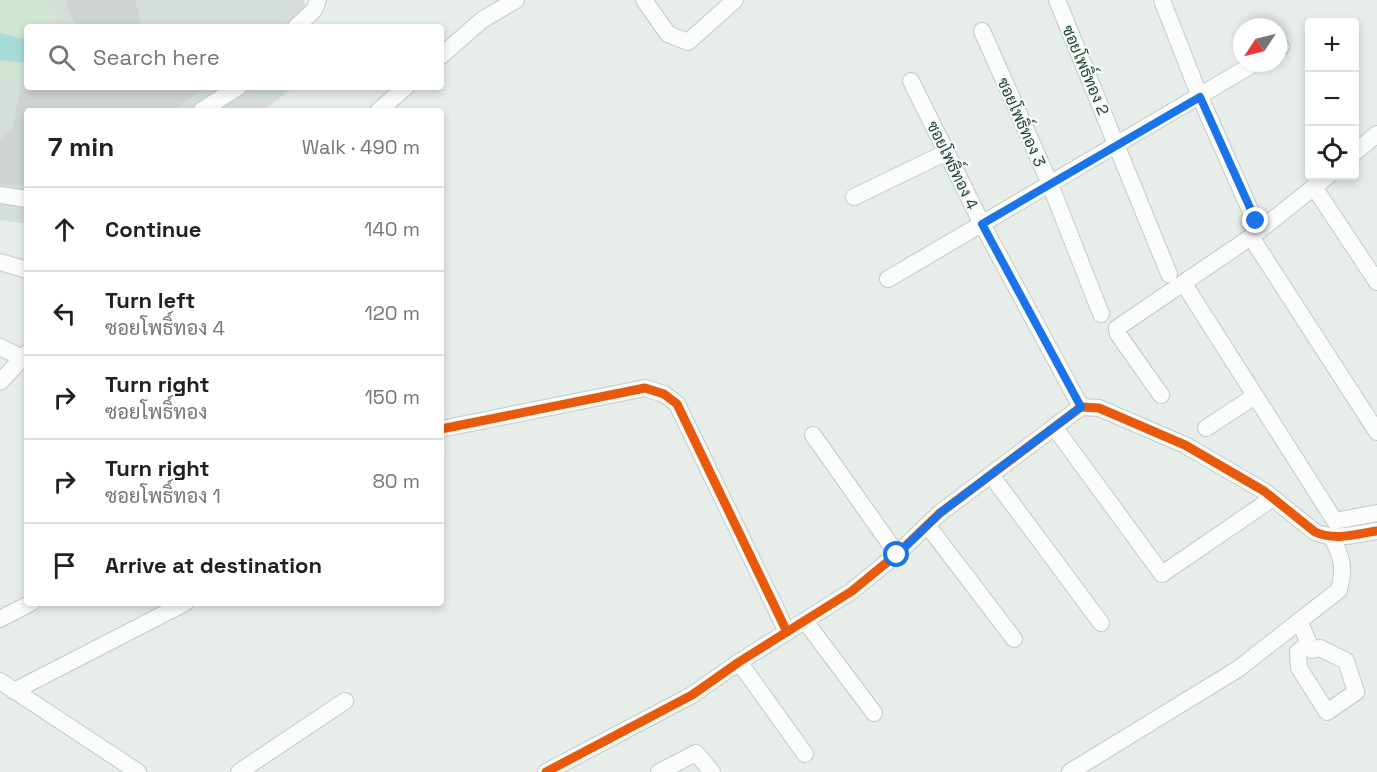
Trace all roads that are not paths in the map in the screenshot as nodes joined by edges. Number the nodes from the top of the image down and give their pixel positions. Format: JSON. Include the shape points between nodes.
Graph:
{"nodes":[{"id":1,"x":516,"y":0,"type":"edge"},
{"id":2,"x":644,"y":0,"type":"edge"},
{"id":3,"x":735,"y":0,"type":"edge"},
{"id":4,"x":1057,"y":0,"type":"edge"},
{"id":5,"x":1162,"y":0,"type":"edge"},
{"id":6,"x":314,"y":4,"type":"edge"},
{"id":7,"x":298,"y":24,"type":"edge"},
{"id":8,"x":982,"y":31,"type":"dead end"},
{"id":9,"x":444,"y":53,"type":"edge"},
{"id":10,"x":1240,"y":72,"type":"edge"},
{"id":11,"x":911,"y":81,"type":"dead end"},
{"id":12,"x":233,"y":90,"type":"edge"},
{"id":13,"x":402,"y":90,"type":"edge"},
{"id":14,"x":1200,"y":97,"type":"junction"},
{"id":15,"x":206,"y":108,"type":"edge"},
{"id":16,"x":382,"y":108,"type":"edge"},
{"id":17,"x":1377,"y":134,"type":"edge"},
{"id":18,"x":1117,"y":145,"type":"junction"},
{"id":19,"x":1359,"y":149,"type":"edge"},
{"id":20,"x":947,"y":152,"type":"junction"},
{"id":21,"x":1323,"y":180,"type":"edge"},
{"id":22,"x":1050,"y":184,"type":"junction"},
{"id":23,"x":1314,"y":187,"type":"junction"},
{"id":24,"x":0,"y":195,"type":"edge"},
{"id":25,"x":854,"y":197,"type":"dead end"},
{"id":26,"x":24,"y":199,"type":"edge"},
{"id":27,"x":982,"y":224,"type":"junction"},
{"id":28,"x":1253,"y":229,"type":"junction"},
{"id":29,"x":0,"y":262,"type":"edge"},
{"id":30,"x":24,"y":269,"type":"edge"},
{"id":31,"x":1169,"y":273,"type":"dead end"},
{"id":32,"x":888,"y":279,"type":"dead end"},
{"id":33,"x":1377,"y":282,"type":"edge"},
{"id":34,"x":1184,"y":284,"type":"junction"},
{"id":35,"x":1101,"y":314,"type":"dead end"},
{"id":36,"x":0,"y":347,"type":"edge"},
{"id":37,"x":24,"y":355,"type":"edge"},
{"id":38,"x":24,"y":356,"type":"edge"},
{"id":39,"x":0,"y":382,"type":"edge"},
{"id":40,"x":1161,"y":395,"type":"dead end"},
{"id":41,"x":1256,"y":396,"type":"junction"},
{"id":42,"x":1081,"y":407,"type":"junction"},
{"id":43,"x":444,"y":428,"type":"edge"},
{"id":44,"x":1055,"y":428,"type":"junction"},
{"id":45,"x":1206,"y":428,"type":"dead end"},
{"id":46,"x":1377,"y":432,"type":"edge"},
{"id":47,"x":813,"y":435,"type":"dead end"},
{"id":48,"x":991,"y":475,"type":"junction"},
{"id":49,"x":1273,"y":498,"type":"junction"},
{"id":50,"x":1377,"y":513,"type":"edge"},
{"id":51,"x":928,"y":526,"type":"junction"},
{"id":52,"x":1377,"y":531,"type":"edge"},
{"id":53,"x":1332,"y":537,"type":"junction"},
{"id":54,"x":897,"y":555,"type":"junction"},
{"id":55,"x":25,"y":606,"type":"edge"},
{"id":56,"x":178,"y":606,"type":"edge"},
{"id":57,"x":0,"y":619,"type":"edge"},
{"id":58,"x":805,"y":621,"type":"junction"},
{"id":59,"x":1299,"y":621,"type":"junction"},
{"id":60,"x":1101,"y":623,"type":"dead end"},
{"id":61,"x":787,"y":632,"type":"junction"},
{"id":62,"x":1014,"y":639,"type":"dead end"},
{"id":63,"x":1309,"y":643,"type":"dead end"},
{"id":64,"x":739,"y":662,"type":"junction"},
{"id":65,"x":4,"y":684,"type":"edge"},
{"id":66,"x":345,"y":701,"type":"dead end"},
{"id":67,"x":874,"y":713,"type":"dead end"},
{"id":68,"x":805,"y":754,"type":"dead end"},
{"id":69,"x":138,"y":772,"type":"edge"},
{"id":70,"x":239,"y":772,"type":"edge"},
{"id":71,"x":546,"y":772,"type":"edge"},
{"id":72,"x":659,"y":772,"type":"edge"},
{"id":73,"x":712,"y":772,"type":"edge"},
{"id":74,"x":1070,"y":772,"type":"edge"}],
"edges":[{"from":1,"to":9,"type":"street","via":[[482,20]]},
{"from":2,"to":3,"type":"street","via":[[668,34],[688,42]]},
{"from":4,"to":18,"type":"street","name":"ซอยโพธิ์ทอง 2"},
{"from":5,"to":14,"type":"street"},
{"from":6,"to":7,"type":"street"},
{"from":8,"to":22,"type":"street","name":"ซอยโพธิ์ทอง 3"},
{"from":10,"to":14,"type":"street"},
{"from":11,"to":20,"type":"street","name":"ซอยโพธิ์ทอง 4"},
{"from":12,"to":15,"type":"street"},
{"from":13,"to":16,"type":"street"},
{"from":14,"to":18,"type":"street"},
{"from":14,"to":28,"type":"street"},
{"from":17,"to":19,"type":"street"},
{"from":18,"to":22,"type":"street"},
{"from":18,"to":31,"type":"street","name":"ซอยโพธิ์ทอง 2"},
{"from":20,"to":25,"type":"street"},
{"from":20,"to":27,"type":"street","name":"ซอยโพธิ์ทอง 4"},
{"from":21,"to":23,"type":"street"},
{"from":22,"to":27,"type":"street"},
{"from":22,"to":35,"type":"street","name":"ซอยโพธิ์ทอง 3"},
{"from":23,"to":28,"type":"street"},
{"from":23,"to":33,"type":"street"},
{"from":24,"to":26,"type":"street"},
{"from":27,"to":32,"type":"street"},
{"from":27,"to":42,"type":"street","name":"ซอยโพธิ์ทอง 4"},
{"from":28,"to":34,"type":"street"},
{"from":28,"to":46,"type":"street"},
{"from":29,"to":30,"type":"street"},
{"from":34,"to":40,"type":"street","via":[[1117,328]]},
{"from":34,"to":41,"type":"street"},
{"from":36,"to":37,"type":"street"},
{"from":38,"to":39,"type":"street"},
{"from":41,"to":45,"type":"street"},
{"from":41,"to":50,"type":"street","via":[[1335,521]]},
{"from":42,"to":44,"type":"street"},
{"from":42,"to":49,"type":"street","via":[[1099,408],[1185,445]]},
{"from":43,"to":61,"type":"street","via":[[645,388],[664,394],[677,405]]},
{"from":44,"to":48,"type":"street"},
{"from":44,"to":49,"type":"street","via":[[1162,574]]},
{"from":47,"to":54,"type":"street"},
{"from":48,"to":51,"type":"street"},
{"from":48,"to":60,"type":"street"},
{"from":49,"to":53,"type":"street","via":[[1315,532]]},
{"from":51,"to":54,"type":"street"},
{"from":51,"to":62,"type":"street"},
{"from":52,"to":53,"type":"street"},
{"from":53,"to":59,"type":"street","via":[[1342,558],[1339,590]]},
{"from":54,"to":58,"type":"street","via":[[852,591]]},
{"from":55,"to":57,"type":"street"},
{"from":56,"to":65,"type":"street"},
{"from":58,"to":61,"type":"street"},
{"from":58,"to":67,"type":"street"},
{"from":59,"to":63,"type":"street"},
{"from":59,"to":74,"type":"street","via":[[1238,669]]},
{"from":61,"to":64,"type":"street"},
{"from":64,"to":68,"type":"street"},
{"from":64,"to":71,"type":"street","via":[[692,695]]},
{"from":65,"to":69,"type":"street"},
{"from":66,"to":70,"type":"street"},
{"from":72,"to":73,"type":"street","via":[[696,753]]}]}
